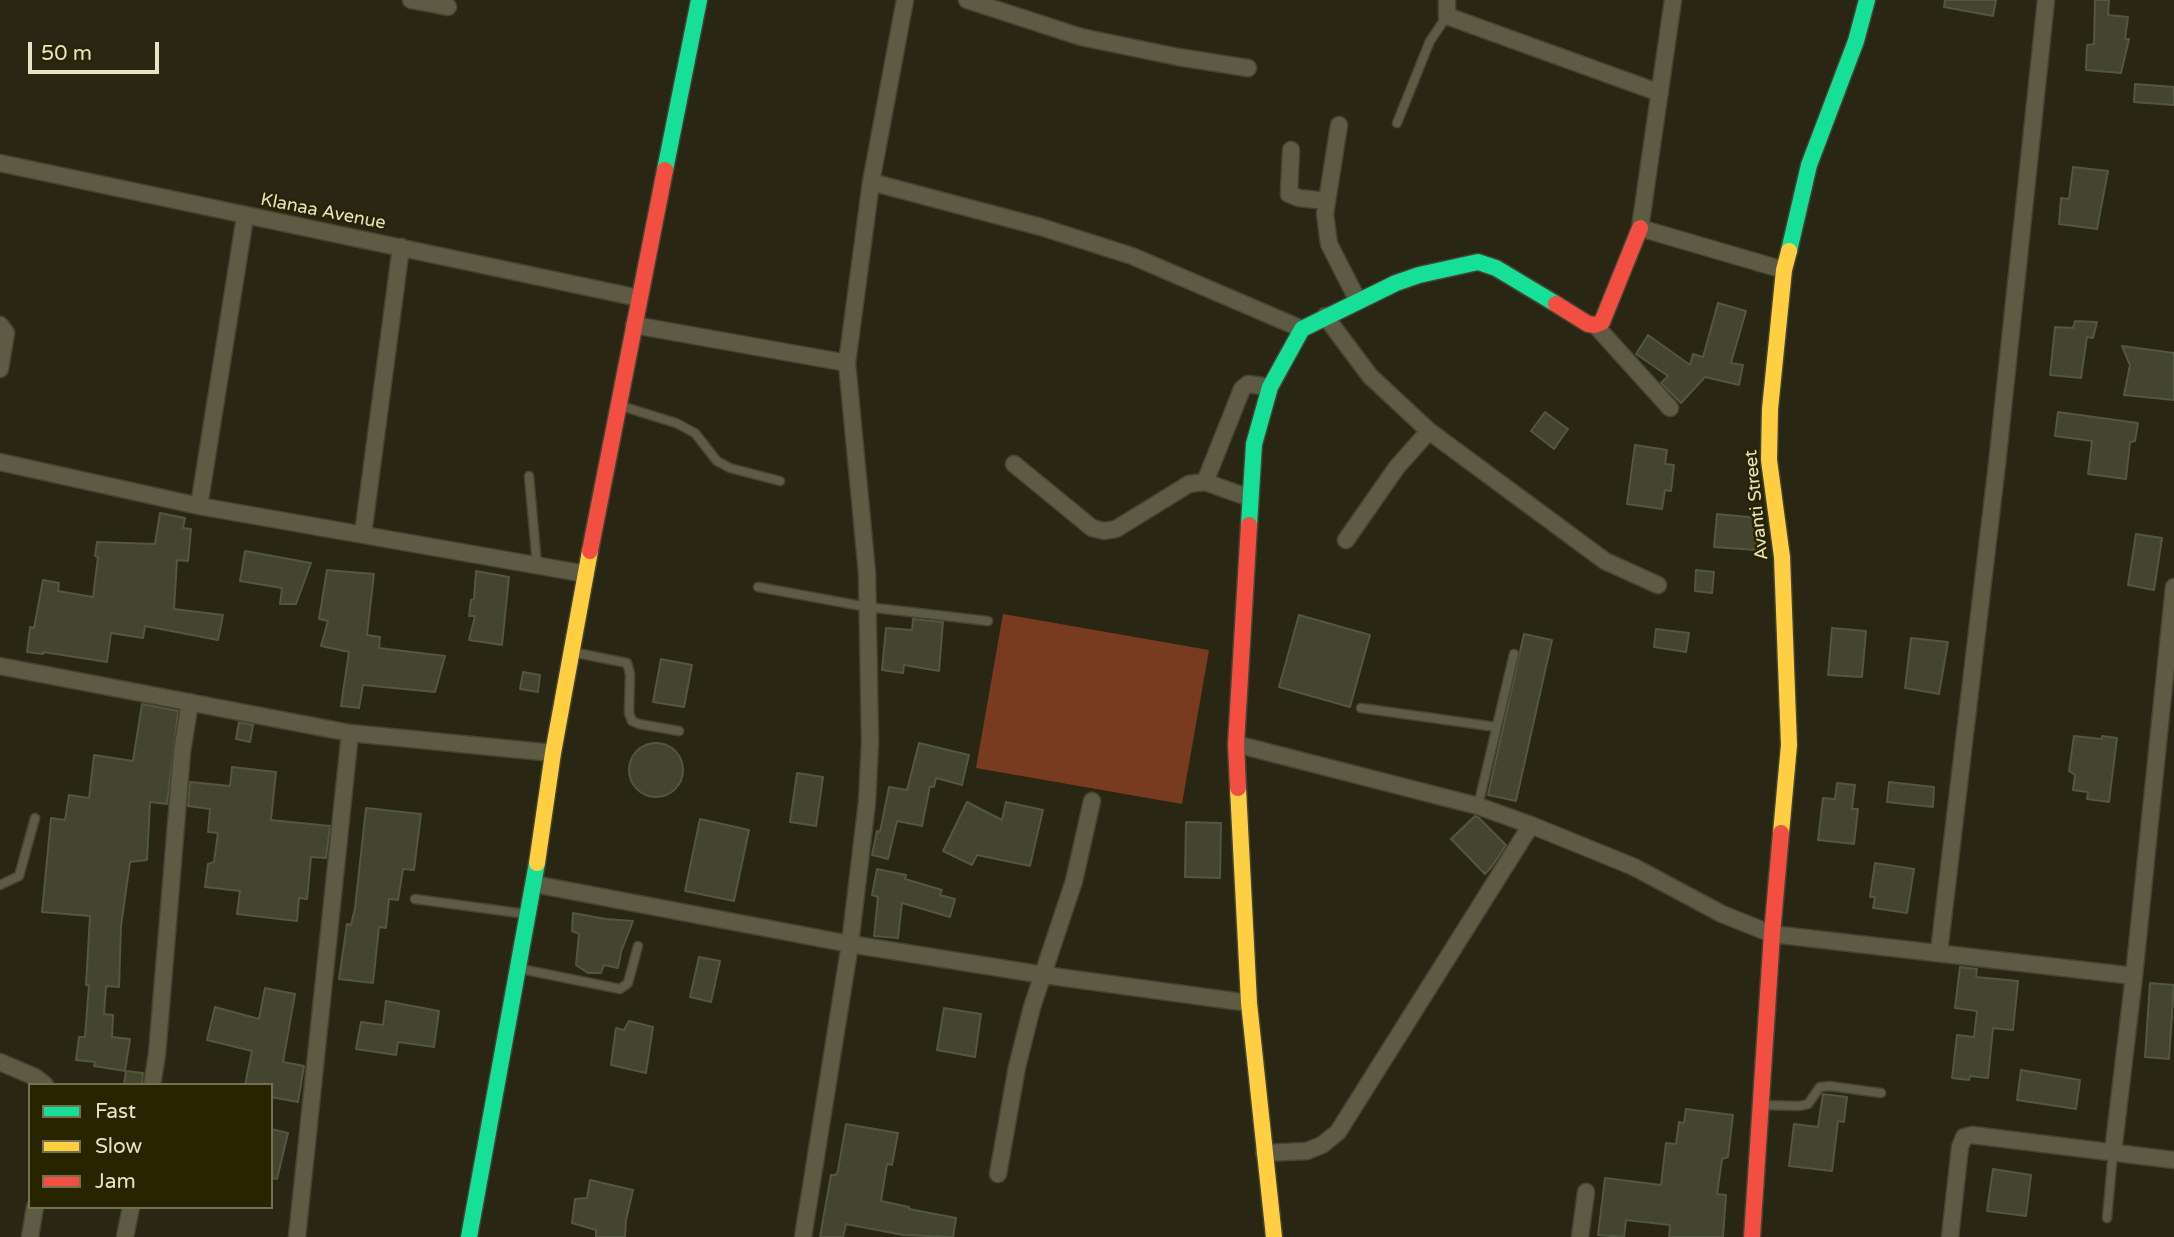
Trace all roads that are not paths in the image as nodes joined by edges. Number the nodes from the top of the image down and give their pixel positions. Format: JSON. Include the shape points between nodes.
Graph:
{"nodes":[{"id":1,"x":411,"y":0,"type":"edge"},
{"id":2,"x":699,"y":0,"type":"edge"},
{"id":3,"x":905,"y":0,"type":"edge"},
{"id":4,"x":967,"y":0,"type":"edge"},
{"id":5,"x":1673,"y":0,"type":"edge"},
{"id":6,"x":1867,"y":0,"type":"edge"},
{"id":7,"x":2046,"y":0,"type":"edge"},
{"id":8,"x":448,"y":7,"type":"dead end"},
{"id":9,"x":1447,"y":8,"type":"edge"},
{"id":10,"x":1248,"y":68,"type":"dead end"},
{"id":11,"x":1660,"y":93,"type":"junction"},
{"id":12,"x":1397,"y":123,"type":"dead end"},
{"id":13,"x":1339,"y":125,"type":"dead end"},
{"id":14,"x":1291,"y":150,"type":"dead end"},
{"id":15,"x":0,"y":163,"type":"edge"},
{"id":16,"x":871,"y":181,"type":"junction"},
{"id":17,"x":1326,"y":201,"type":"junction"},
{"id":18,"x":245,"y":217,"type":"junction"},
{"id":19,"x":1640,"y":228,"type":"junction"},
{"id":20,"x":401,"y":247,"type":"junction"},
{"id":21,"x":1784,"y":271,"type":"junction"},
{"id":22,"x":639,"y":298,"type":"junction"},
{"id":23,"x":1359,"y":301,"type":"junction"},
{"id":24,"x":1325,"y":316,"type":"junction"},
{"id":25,"x":0,"y":325,"type":"edge"},
{"id":26,"x":634,"y":325,"type":"junction"},
{"id":27,"x":1595,"y":325,"type":"junction"},
{"id":28,"x":1302,"y":329,"type":"junction"},
{"id":29,"x":847,"y":363,"type":"junction"},
{"id":30,"x":0,"y":369,"type":"edge"},
{"id":31,"x":1270,"y":387,"type":"junction"},
{"id":32,"x":618,"y":405,"type":"junction"},
{"id":33,"x":1670,"y":408,"type":"dead end"},
{"id":34,"x":1429,"y":431,"type":"junction"},
{"id":35,"x":0,"y":462,"type":"edge"},
{"id":36,"x":1014,"y":464,"type":"dead end"},
{"id":37,"x":529,"y":476,"type":"dead end"},
{"id":38,"x":780,"y":481,"type":"dead end"},
{"id":39,"x":1205,"y":482,"type":"junction"},
{"id":40,"x":1250,"y":498,"type":"junction"},
{"id":41,"x":199,"y":506,"type":"junction"},
{"id":42,"x":363,"y":534,"type":"junction"},
{"id":43,"x":1346,"y":540,"type":"dead end"},
{"id":44,"x":537,"y":565,"type":"junction"},
{"id":45,"x":586,"y":574,"type":"junction"},
{"id":46,"x":1658,"y":585,"type":"dead end"},
{"id":47,"x":758,"y":587,"type":"dead end"},
{"id":48,"x":2174,"y":587,"type":"edge"},
{"id":49,"x":867,"y":607,"type":"junction"},
{"id":50,"x":988,"y":621,"type":"dead end"},
{"id":51,"x":572,"y":652,"type":"junction"},
{"id":52,"x":1514,"y":654,"type":"dead end"},
{"id":53,"x":0,"y":666,"type":"edge"},
{"id":54,"x":190,"y":702,"type":"junction"},
{"id":55,"x":1361,"y":708,"type":"dead end"},
{"id":56,"x":1496,"y":727,"type":"junction"},
{"id":57,"x":679,"y":731,"type":"dead end"},
{"id":58,"x":350,"y":733,"type":"junction"},
{"id":59,"x":1236,"y":744,"type":"junction"},
{"id":60,"x":553,"y":753,"type":"junction"},
{"id":61,"x":1092,"y":801,"type":"dead end"},
{"id":62,"x":1478,"y":806,"type":"junction"},
{"id":63,"x":35,"y":818,"type":"dead end"},
{"id":64,"x":1531,"y":825,"type":"junction"},
{"id":65,"x":534,"y":884,"type":"junction"},
{"id":66,"x":0,"y":885,"type":"edge"},
{"id":67,"x":415,"y":898,"type":"dead end"},
{"id":68,"x":528,"y":915,"type":"junction"},
{"id":69,"x":1772,"y":934,"type":"junction"},
{"id":70,"x":850,"y":944,"type":"junction"},
{"id":71,"x":638,"y":946,"type":"dead end"},
{"id":72,"x":1939,"y":952,"type":"junction"},
{"id":73,"x":518,"y":969,"type":"junction"},
{"id":74,"x":1044,"y":975,"type":"junction"},
{"id":75,"x":2134,"y":976,"type":"junction"},
{"id":76,"x":1250,"y":1003,"type":"junction"},
{"id":77,"x":0,"y":1062,"type":"edge"},
{"id":78,"x":42,"y":1083,"type":"edge"},
{"id":79,"x":152,"y":1083,"type":"edge"},
{"id":80,"x":1881,"y":1093,"type":"dead end"},
{"id":81,"x":1760,"y":1105,"type":"junction"},
{"id":82,"x":2113,"y":1152,"type":"junction"},
{"id":83,"x":1264,"y":1153,"type":"junction"},
{"id":84,"x":2174,"y":1160,"type":"edge"},
{"id":85,"x":998,"y":1174,"type":"dead end"},
{"id":86,"x":1586,"y":1192,"type":"dead end"},
{"id":87,"x":35,"y":1209,"type":"edge"},
{"id":88,"x":131,"y":1209,"type":"edge"},
{"id":89,"x":2106,"y":1218,"type":"dead end"},
{"id":90,"x":30,"y":1237,"type":"edge"},
{"id":91,"x":125,"y":1237,"type":"edge"},
{"id":92,"x":297,"y":1237,"type":"edge"},
{"id":93,"x":469,"y":1237,"type":"edge"},
{"id":94,"x":803,"y":1237,"type":"edge"},
{"id":95,"x":1274,"y":1237,"type":"edge"},
{"id":96,"x":1580,"y":1237,"type":"edge"},
{"id":97,"x":1752,"y":1237,"type":"edge"},
{"id":98,"x":1950,"y":1237,"type":"edge"}],
"edges":[{"from":1,"to":8,"type":"street"},
{"from":2,"to":22,"type":"street"},
{"from":3,"to":16,"type":"street"},
{"from":4,"to":10,"type":"street","via":[[1081,37]]},
{"from":5,"to":11,"type":"street"},
{"from":6,"to":21,"type":"street","name":"Avanti Street","via":[[1809,165]]},
{"from":7,"to":72,"type":"street"},
{"from":9,"to":11,"type":"street"},
{"from":9,"to":12,"type":"lane"},
{"from":11,"to":19,"type":"street"},
{"from":13,"to":17,"type":"street"},
{"from":14,"to":17,"type":"street","via":[[1289,194]]},
{"from":15,"to":18,"type":"street","name":"Klanaa Avenue"},
{"from":16,"to":28,"type":"street","via":[[1132,256]]},
{"from":16,"to":29,"type":"street"},
{"from":17,"to":23,"type":"street","via":[[1329,244]]},
{"from":18,"to":20,"type":"street","name":"Klanaa Avenue"},
{"from":18,"to":41,"type":"street"},
{"from":19,"to":21,"type":"street"},
{"from":19,"to":27,"type":"street","via":[[1602,322]]},
{"from":20,"to":22,"type":"street","name":"Klanaa Avenue"},
{"from":20,"to":42,"type":"street"},
{"from":21,"to":69,"type":"street","name":"Avanti Street","via":[[1769,460],[1782,557],[1789,745]]},
{"from":22,"to":26,"type":"street"},
{"from":23,"to":24,"type":"street"},
{"from":23,"to":27,"type":"street","via":[[1419,275],[1478,262]]},
{"from":24,"to":28,"type":"street"},
{"from":24,"to":34,"type":"street","via":[[1370,376]]},
{"from":25,"to":30,"type":"street","via":[[6,333]]},
{"from":26,"to":29,"type":"street"},
{"from":26,"to":32,"type":"street"},
{"from":27,"to":33,"type":"street"},
{"from":28,"to":31,"type":"street"},
{"from":29,"to":49,"type":"street"},
{"from":31,"to":39,"type":"street","via":[[1248,384],[1242,389]]},
{"from":31,"to":40,"type":"street","via":[[1254,444]]},
{"from":32,"to":38,"type":"lane","via":[[695,433],[717,461],[730,468]]},
{"from":32,"to":45,"type":"street"},
{"from":34,"to":43,"type":"street","via":[[1397,467]]},
{"from":34,"to":46,"type":"street","via":[[1605,561]]},
{"from":35,"to":41,"type":"street"},
{"from":36,"to":39,"type":"street","via":[[1092,528],[1104,531],[1116,529],[1189,484]]},
{"from":37,"to":44,"type":"lane"},
{"from":39,"to":40,"type":"street"},
{"from":40,"to":59,"type":"street"},
{"from":41,"to":42,"type":"street"},
{"from":42,"to":44,"type":"street"},
{"from":44,"to":45,"type":"street"},
{"from":45,"to":51,"type":"street"},
{"from":47,"to":49,"type":"lane"},
{"from":48,"to":75,"type":"street"},
{"from":49,"to":50,"type":"lane"},
{"from":49,"to":70,"type":"street","via":[[870,755]]},
{"from":51,"to":57,"type":"lane","via":[[627,663],[632,721]]},
{"from":51,"to":60,"type":"street"},
{"from":52,"to":56,"type":"lane"},
{"from":53,"to":54,"type":"street"},
{"from":54,"to":58,"type":"street"},
{"from":54,"to":79,"type":"street"},
{"from":55,"to":56,"type":"lane"},
{"from":56,"to":62,"type":"lane"},
{"from":58,"to":60,"type":"street"},
{"from":58,"to":92,"type":"street"},
{"from":59,"to":62,"type":"street"},
{"from":59,"to":76,"type":"street"},
{"from":60,"to":65,"type":"street"},
{"from":61,"to":74,"type":"street","via":[[1074,881]]},
{"from":62,"to":64,"type":"street"},
{"from":63,"to":66,"type":"lane","via":[[19,876]]},
{"from":64,"to":69,"type":"street","via":[[1634,867],[1722,914]]},
{"from":64,"to":83,"type":"street","via":[[1338,1132],[1307,1151]]},
{"from":65,"to":68,"type":"street"},
{"from":65,"to":70,"type":"street"},
{"from":67,"to":68,"type":"lane"},
{"from":68,"to":73,"type":"street"},
{"from":69,"to":72,"type":"street"},
{"from":69,"to":81,"type":"street","name":"Avanti Street"},
{"from":70,"to":74,"type":"street"},
{"from":70,"to":94,"type":"street"},
{"from":71,"to":73,"type":"lane","via":[[628,983],[620,989]]},
{"from":72,"to":75,"type":"street"},
{"from":73,"to":93,"type":"street"},
{"from":74,"to":76,"type":"street"},
{"from":74,"to":85,"type":"street","via":[[1017,1067]]},
{"from":75,"to":82,"type":"street"},
{"from":76,"to":83,"type":"street"},
{"from":77,"to":78,"type":"street"},
{"from":80,"to":81,"type":"lane","via":[[1829,1086],[1820,1087],[1808,1104]]},
{"from":81,"to":97,"type":"street","name":"Avanti Street"},
{"from":82,"to":84,"type":"street"},
{"from":82,"to":89,"type":"lane"},
{"from":82,"to":98,"type":"street","via":[[1964,1137]]},
{"from":83,"to":95,"type":"street"},
{"from":86,"to":96,"type":"street"},
{"from":87,"to":90,"type":"street"},
{"from":88,"to":91,"type":"street"}]}
